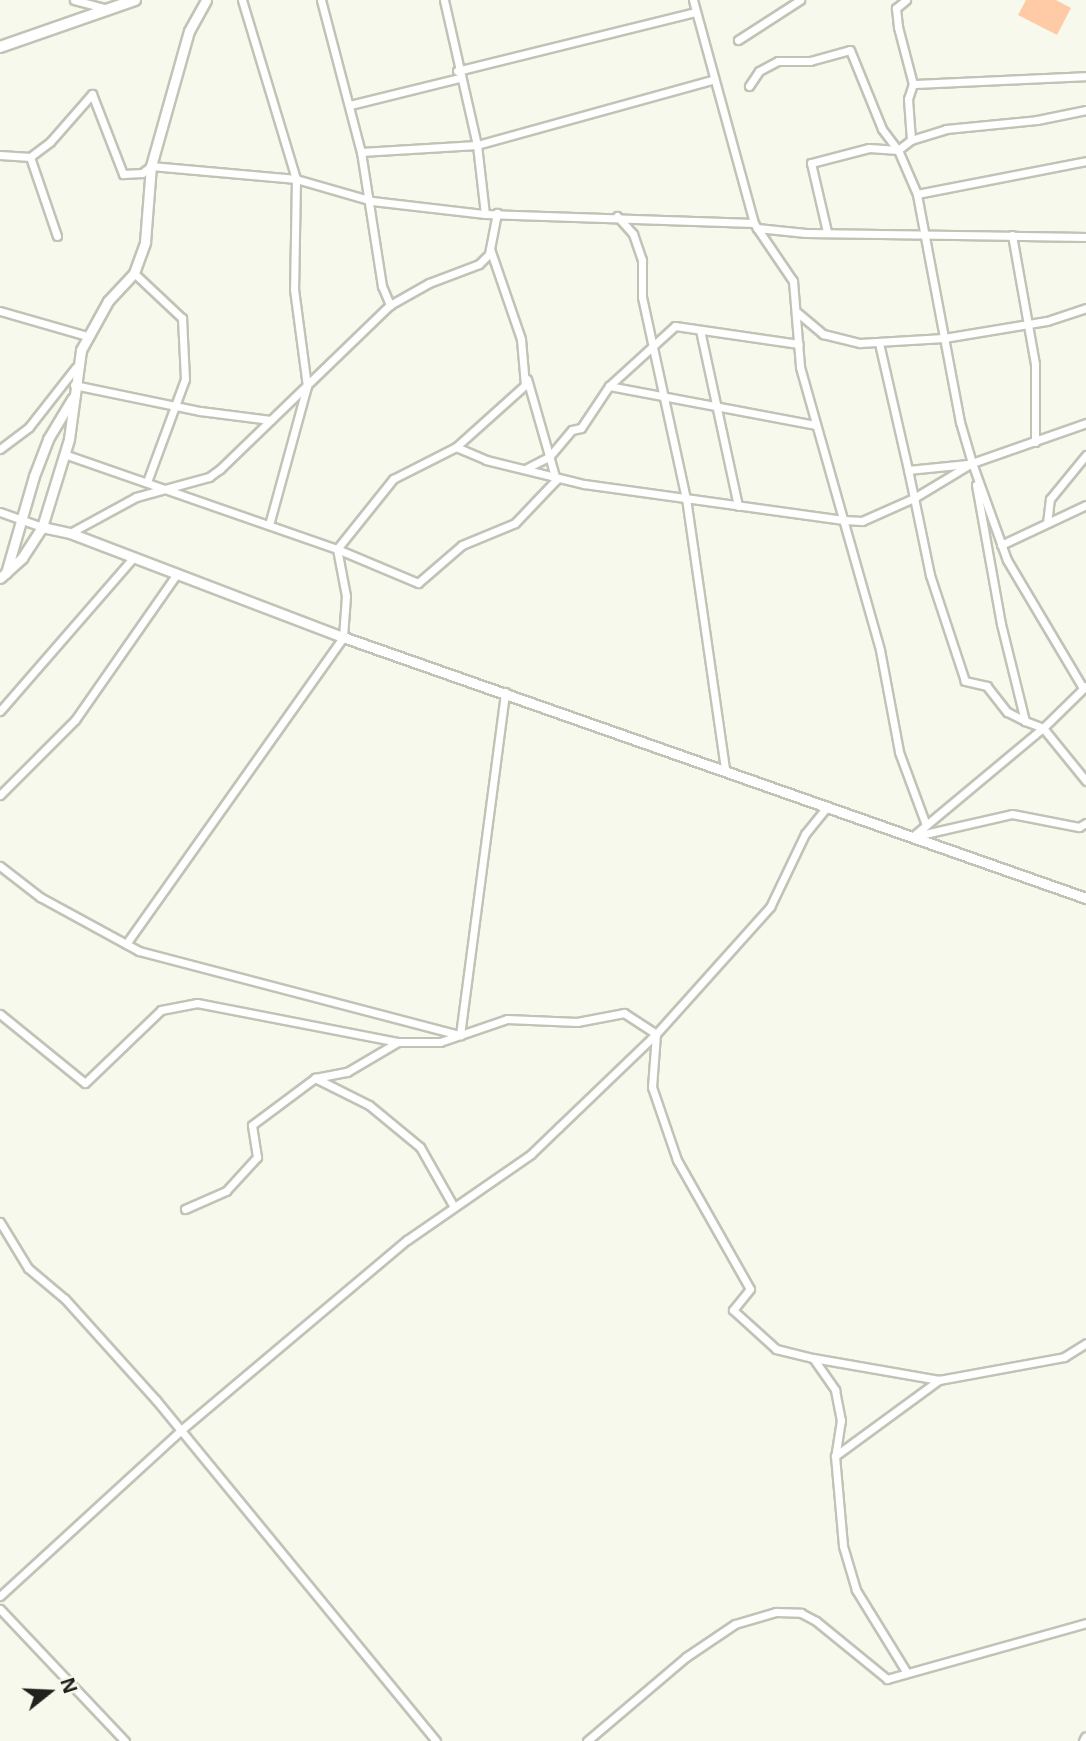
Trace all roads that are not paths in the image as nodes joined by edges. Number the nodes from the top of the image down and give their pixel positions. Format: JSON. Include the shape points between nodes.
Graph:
{"nodes":[{"id":1,"x":74,"y":0,"type":"edge"},
{"id":2,"x":135,"y":0,"type":"edge"},
{"id":3,"x":206,"y":0,"type":"edge"},
{"id":4,"x":242,"y":0,"type":"edge"},
{"id":5,"x":321,"y":0,"type":"edge"},
{"id":6,"x":444,"y":0,"type":"edge"},
{"id":7,"x":693,"y":0,"type":"edge"},
{"id":8,"x":800,"y":0,"type":"edge"},
{"id":9,"x":906,"y":0,"type":"edge"},
{"id":10,"x":107,"y":9,"type":"junction"},
{"id":11,"x":696,"y":12,"type":"junction"},
{"id":12,"x":738,"y":40,"type":"dead end"},
{"id":13,"x":0,"y":47,"type":"edge"},
{"id":14,"x":458,"y":74,"type":"junction"},
{"id":15,"x":1086,"y":75,"type":"edge"},
{"id":16,"x":712,"y":80,"type":"junction"},
{"id":17,"x":912,"y":84,"type":"junction"},
{"id":18,"x":749,"y":86,"type":"dead end"},
{"id":19,"x":350,"y":105,"type":"junction"},
{"id":20,"x":1086,"y":110,"type":"edge"},
{"id":21,"x":911,"y":140,"type":"junction"},
{"id":22,"x":477,"y":145,"type":"junction"},
{"id":23,"x":898,"y":150,"type":"junction"},
{"id":24,"x":361,"y":152,"type":"junction"},
{"id":25,"x":0,"y":155,"type":"edge"},
{"id":26,"x":30,"y":158,"type":"junction"},
{"id":27,"x":1086,"y":161,"type":"edge"},
{"id":28,"x":151,"y":166,"type":"junction"},
{"id":29,"x":296,"y":179,"type":"junction"},
{"id":30,"x":917,"y":194,"type":"junction"},
{"id":31,"x":372,"y":201,"type":"junction"},
{"id":32,"x":497,"y":213,"type":"junction"},
{"id":33,"x":485,"y":214,"type":"junction"},
{"id":34,"x":617,"y":216,"type":"junction"},
{"id":35,"x":756,"y":225,"type":"junction"},
{"id":36,"x":827,"y":232,"type":"junction"},
{"id":37,"x":926,"y":232,"type":"junction"},
{"id":38,"x":1012,"y":235,"type":"junction"},
{"id":39,"x":57,"y":236,"type":"dead end"},
{"id":40,"x":1086,"y":237,"type":"edge"},
{"id":41,"x":490,"y":249,"type":"junction"},
{"id":42,"x":134,"y":273,"type":"junction"},
{"id":43,"x":390,"y":305,"type":"junction"},
{"id":44,"x":1086,"y":308,"type":"edge"},
{"id":45,"x":0,"y":311,"type":"edge"},
{"id":46,"x":797,"y":313,"type":"junction"},
{"id":47,"x":1030,"y":324,"type":"junction"},
{"id":48,"x":700,"y":330,"type":"junction"},
{"id":49,"x":87,"y":337,"type":"junction"},
{"id":50,"x":944,"y":338,"type":"junction"},
{"id":51,"x":879,"y":342,"type":"junction"},
{"id":52,"x":799,"y":344,"type":"junction"},
{"id":53,"x":651,"y":349,"type":"junction"},
{"id":54,"x":76,"y":367,"type":"junction"},
{"id":55,"x":527,"y":378,"type":"junction"},
{"id":56,"x":73,"y":385,"type":"junction"},
{"id":57,"x":307,"y":386,"type":"junction"},
{"id":58,"x":609,"y":386,"type":"junction"},
{"id":59,"x":661,"y":395,"type":"junction"},
{"id":60,"x":73,"y":397,"type":"junction"},
{"id":61,"x":714,"y":403,"type":"junction"},
{"id":62,"x":175,"y":406,"type":"junction"},
{"id":63,"x":270,"y":420,"type":"junction"},
{"id":64,"x":1086,"y":423,"type":"edge"},
{"id":65,"x":816,"y":425,"type":"junction"},
{"id":66,"x":1035,"y":442,"type":"junction"},
{"id":67,"x":456,"y":447,"type":"junction"},
{"id":68,"x":0,"y":449,"type":"edge"},
{"id":69,"x":64,"y":454,"type":"junction"},
{"id":70,"x":1086,"y":455,"type":"edge"},
{"id":71,"x":549,"y":457,"type":"junction"},
{"id":72,"x":972,"y":463,"type":"junction"},
{"id":73,"x":527,"y":468,"type":"junction"},
{"id":74,"x":908,"y":470,"type":"junction"},
{"id":75,"x":554,"y":474,"type":"junction"},
{"id":76,"x":147,"y":482,"type":"junction"},
{"id":77,"x":163,"y":487,"type":"junction"},
{"id":78,"x":686,"y":498,"type":"junction"},
{"id":79,"x":914,"y":498,"type":"junction"},
{"id":80,"x":1086,"y":505,"type":"edge"},
{"id":81,"x":738,"y":506,"type":"junction"},
{"id":82,"x":0,"y":512,"type":"edge"},
{"id":83,"x":20,"y":520,"type":"junction"},
{"id":84,"x":844,"y":520,"type":"junction"},
{"id":85,"x":1048,"y":523,"type":"junction"},
{"id":86,"x":269,"y":525,"type":"junction"},
{"id":87,"x":42,"y":527,"type":"junction"},
{"id":88,"x":70,"y":533,"type":"junction"},
{"id":89,"x":1001,"y":545,"type":"junction"},
{"id":90,"x":337,"y":549,"type":"junction"},
{"id":91,"x":132,"y":559,"type":"junction"},
{"id":92,"x":3,"y":575,"type":"edge"},
{"id":93,"x":176,"y":575,"type":"junction"},
{"id":94,"x":343,"y":637,"type":"junction"},
{"id":95,"x":1084,"y":687,"type":"edge"},
{"id":96,"x":505,"y":692,"type":"junction"},
{"id":97,"x":4,"y":701,"type":"edge"},
{"id":98,"x":0,"y":711,"type":"edge"},
{"id":99,"x":1026,"y":721,"type":"junction"},
{"id":100,"x":1043,"y":729,"type":"junction"},
{"id":101,"x":725,"y":769,"type":"junction"},
{"id":102,"x":1086,"y":781,"type":"edge"},
{"id":103,"x":0,"y":794,"type":"edge"},
{"id":104,"x":828,"y":806,"type":"junction"},
{"id":105,"x":1086,"y":823,"type":"edge"},
{"id":106,"x":926,"y":825,"type":"junction"},
{"id":107,"x":912,"y":837,"type":"junction"},
{"id":108,"x":0,"y":866,"type":"edge"},
{"id":109,"x":1086,"y":898,"type":"edge"},
{"id":110,"x":126,"y":944,"type":"junction"},
{"id":111,"x":0,"y":1014,"type":"edge"},
{"id":112,"x":656,"y":1034,"type":"junction"},
{"id":113,"x":460,"y":1035,"type":"junction"},
{"id":114,"x":398,"y":1042,"type":"junction"},
{"id":115,"x":315,"y":1078,"type":"junction"},
{"id":116,"x":454,"y":1207,"type":"junction"},
{"id":117,"x":185,"y":1209,"type":"dead end"},
{"id":118,"x":0,"y":1222,"type":"edge"},
{"id":119,"x":1086,"y":1343,"type":"edge"},
{"id":120,"x":813,"y":1358,"type":"junction"},
{"id":121,"x":939,"y":1380,"type":"junction"},
{"id":122,"x":181,"y":1430,"type":"junction"},
{"id":123,"x":835,"y":1456,"type":"junction"},
{"id":124,"x":0,"y":1595,"type":"edge"},
{"id":125,"x":0,"y":1609,"type":"edge"},
{"id":126,"x":1086,"y":1623,"type":"edge"},
{"id":127,"x":906,"y":1674,"type":"junction"},
{"id":128,"x":125,"y":1741,"type":"edge"},
{"id":129,"x":436,"y":1741,"type":"edge"},
{"id":130,"x":587,"y":1741,"type":"edge"}],
"edges":[{"from":1,"to":10,"type":"street"},
{"from":2,"to":10,"type":"main road"},
{"from":3,"to":28,"type":"street","via":[[189,31]]},
{"from":4,"to":29,"type":"street"},
{"from":5,"to":19,"type":"street"},
{"from":6,"to":14,"type":"street"},
{"from":7,"to":11,"type":"street"},
{"from":8,"to":12,"type":"street"},
{"from":9,"to":17,"type":"street","via":[[896,8]]},
{"from":10,"to":13,"type":"main road"},
{"from":11,"to":14,"type":"street"},
{"from":11,"to":16,"type":"street"},
{"from":14,"to":19,"type":"street"},
{"from":14,"to":22,"type":"street"},
{"from":15,"to":17,"type":"street"},
{"from":16,"to":22,"type":"street"},
{"from":16,"to":35,"type":"street"},
{"from":17,"to":21,"type":"street","via":[[908,99]]},
{"from":18,"to":23,"type":"street","via":[[759,71],[778,61],[810,61],[850,50],[882,129]]},
{"from":19,"to":24,"type":"street"},
{"from":20,"to":21,"type":"street","via":[[1037,120],[946,128]]},
{"from":21,"to":23,"type":"street"},
{"from":22,"to":24,"type":"street"},
{"from":22,"to":33,"type":"street"},
{"from":23,"to":30,"type":"street"},
{"from":23,"to":36,"type":"street","via":[[869,148],[811,163]]},
{"from":24,"to":31,"type":"street"},
{"from":25,"to":26,"type":"street"},
{"from":26,"to":28,"type":"street","via":[[92,93],[123,174],[142,173]]},
{"from":26,"to":39,"type":"street"},
{"from":27,"to":30,"type":"street"},
{"from":28,"to":29,"type":"street"},
{"from":28,"to":42,"type":"street","via":[[145,242]]},
{"from":29,"to":31,"type":"street"},
{"from":29,"to":57,"type":"street","via":[[294,289]]},
{"from":30,"to":37,"type":"street"},
{"from":31,"to":33,"type":"street"},
{"from":31,"to":43,"type":"street","via":[[375,246]]},
{"from":32,"to":33,"type":"street"},
{"from":32,"to":34,"type":"street"},
{"from":32,"to":41,"type":"street"},
{"from":34,"to":35,"type":"street"},
{"from":34,"to":53,"type":"street","via":[[633,234],[642,260],[642,297]]},
{"from":35,"to":36,"type":"street"},
{"from":35,"to":46,"type":"street","via":[[793,281]]},
{"from":36,"to":37,"type":"street"},
{"from":37,"to":38,"type":"street"},
{"from":37,"to":50,"type":"street"},
{"from":38,"to":40,"type":"street"},
{"from":38,"to":47,"type":"street"},
{"from":41,"to":43,"type":"street","via":[[479,264],[429,283]]},
{"from":41,"to":55,"type":"street","via":[[506,283]]},
{"from":42,"to":49,"type":"street","via":[[108,302]]},
{"from":42,"to":62,"type":"street","via":[[182,318],[184,379]]},
{"from":43,"to":57,"type":"street"},
{"from":44,"to":47,"type":"street"},
{"from":45,"to":49,"type":"street"},
{"from":46,"to":51,"type":"street","via":[[823,334]]},
{"from":46,"to":52,"type":"street"},
{"from":47,"to":50,"type":"street"},
{"from":47,"to":66,"type":"street"},
{"from":48,"to":52,"type":"street"},
{"from":48,"to":53,"type":"street","via":[[675,326]]},
{"from":48,"to":61,"type":"street"},
{"from":49,"to":54,"type":"street"},
{"from":50,"to":51,"type":"street"},
{"from":50,"to":72,"type":"street"},
{"from":51,"to":74,"type":"street"},
{"from":52,"to":65,"type":"street","via":[[800,366]]},
{"from":53,"to":58,"type":"street"},
{"from":53,"to":59,"type":"street"},
{"from":54,"to":56,"type":"street"},
{"from":54,"to":68,"type":"street","via":[[29,427]]},
{"from":55,"to":67,"type":"street","via":[[512,398]]},
{"from":55,"to":71,"type":"street"},
{"from":56,"to":60,"type":"street"},
{"from":56,"to":62,"type":"street"},
{"from":57,"to":63,"type":"street"},
{"from":57,"to":86,"type":"street"},
{"from":58,"to":59,"type":"street"},
{"from":58,"to":71,"type":"street","via":[[581,428],[572,430]]},
{"from":59,"to":61,"type":"street"},
{"from":59,"to":78,"type":"street"},
{"from":60,"to":69,"type":"street"},
{"from":60,"to":83,"type":"street","via":[[48,439]]},
{"from":61,"to":65,"type":"street"},
{"from":61,"to":81,"type":"street"},
{"from":62,"to":63,"type":"street"},
{"from":62,"to":76,"type":"street"},
{"from":63,"to":77,"type":"street","via":[[209,477]]},
{"from":64,"to":66,"type":"street"},
{"from":65,"to":84,"type":"street"},
{"from":66,"to":72,"type":"street"},
{"from":67,"to":73,"type":"street","via":[[486,460]]},
{"from":67,"to":90,"type":"street","via":[[393,480]]},
{"from":69,"to":76,"type":"street"},
{"from":69,"to":87,"type":"street"},
{"from":70,"to":85,"type":"street","via":[[1050,499]]},
{"from":71,"to":73,"type":"street"},
{"from":71,"to":75,"type":"street"},
{"from":72,"to":74,"type":"street"},
{"from":72,"to":79,"type":"street"},
{"from":72,"to":89,"type":"street"},
{"from":72,"to":99,"type":"street","via":[[1001,624]]},
{"from":73,"to":75,"type":"street"},
{"from":74,"to":79,"type":"street"},
{"from":75,"to":78,"type":"street","via":[[584,484]]},
{"from":75,"to":90,"type":"street","via":[[556,480],[515,523],[462,545],[418,583]]},
{"from":76,"to":77,"type":"street"},
{"from":77,"to":86,"type":"street"},
{"from":77,"to":88,"type":"street"},
{"from":78,"to":81,"type":"street"},
{"from":78,"to":101,"type":"street"},
{"from":79,"to":84,"type":"street","via":[[862,521]]},
{"from":79,"to":99,"type":"street","via":[[930,575],[965,681],[987,686],[1007,712]]},
{"from":80,"to":85,"type":"street"},
{"from":81,"to":84,"type":"street"},
{"from":82,"to":83,"type":"street"},
{"from":83,"to":87,"type":"street"},
{"from":83,"to":92,"type":"street"},
{"from":84,"to":106,"type":"street","via":[[880,650],[899,752]]},
{"from":85,"to":89,"type":"street"},
{"from":86,"to":90,"type":"street"},
{"from":87,"to":88,"type":"street"},
{"from":87,"to":92,"type":"street"},
{"from":88,"to":91,"type":"street"},
{"from":89,"to":95,"type":"street"},
{"from":90,"to":94,"type":"street","via":[[346,596]]},
{"from":91,"to":93,"type":"street"},
{"from":91,"to":97,"type":"street"},
{"from":93,"to":94,"type":"street"},
{"from":93,"to":103,"type":"street","via":[[75,720]]},
{"from":94,"to":96,"type":"street"},
{"from":94,"to":110,"type":"street"},
{"from":95,"to":100,"type":"street"},
{"from":96,"to":101,"type":"street"},
{"from":96,"to":113,"type":"street"},
{"from":97,"to":98,"type":"street"},
{"from":99,"to":100,"type":"street"},
{"from":100,"to":102,"type":"street"},
{"from":100,"to":106,"type":"street"},
{"from":101,"to":104,"type":"street"},
{"from":104,"to":107,"type":"street"},
{"from":104,"to":112,"type":"street","via":[[805,834],[770,907]]},
{"from":105,"to":107,"type":"street","via":[[1079,827],[1012,814]]},
{"from":106,"to":107,"type":"street"},
{"from":107,"to":109,"type":"street"},
{"from":108,"to":110,"type":"street","via":[[40,897]]},
{"from":110,"to":113,"type":"street"},
{"from":111,"to":114,"type":"street","via":[[85,1083],[161,1010],[197,1003]]},
{"from":112,"to":113,"type":"street","via":[[624,1013],[577,1022],[507,1019]]},
{"from":112,"to":116,"type":"street","via":[[531,1154]]},
{"from":112,"to":120,"type":"street","via":[[652,1087],[677,1160],[750,1289],[733,1310],[776,1349]]},
{"from":113,"to":114,"type":"street","via":[[440,1042]]},
{"from":114,"to":115,"type":"street","via":[[347,1072]]},
{"from":115,"to":116,"type":"street","via":[[369,1104],[420,1147]]},
{"from":115,"to":117,"type":"street","via":[[252,1125],[257,1157],[226,1191]]},
{"from":116,"to":122,"type":"street","via":[[407,1240]]},
{"from":118,"to":122,"type":"street","via":[[28,1268],[102,1338]]},
{"from":119,"to":121,"type":"street","via":[[1064,1357]]},
{"from":120,"to":121,"type":"street"},
{"from":120,"to":123,"type":"street","via":[[835,1390],[841,1420]]},
{"from":121,"to":123,"type":"street"},
{"from":122,"to":124,"type":"street"},
{"from":122,"to":129,"type":"street"},
{"from":123,"to":127,"type":"street","via":[[844,1546],[856,1590]]},
{"from":125,"to":128,"type":"street"},
{"from":126,"to":127,"type":"street"},
{"from":127,"to":130,"type":"street","via":[[887,1679],[816,1621],[801,1613],[776,1612],[735,1624],[685,1657]]}]}
